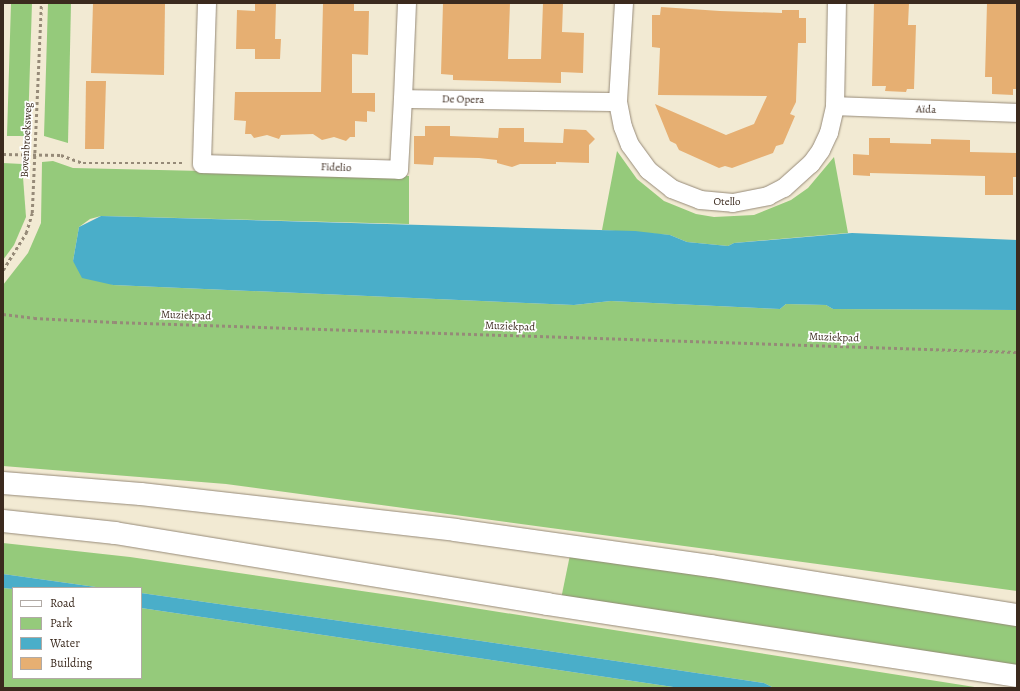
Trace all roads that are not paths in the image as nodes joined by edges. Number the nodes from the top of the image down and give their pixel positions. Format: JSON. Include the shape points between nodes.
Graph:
{"nodes":[{"id":1,"x":207,"y":3,"type":"edge"},
{"id":2,"x":407,"y":3,"type":"edge"},
{"id":3,"x":624,"y":3,"type":"edge"},
{"id":4,"x":837,"y":3,"type":"edge"},
{"id":5,"x":404,"y":99,"type":"junction"},
{"id":6,"x":618,"y":102,"type":"junction"},
{"id":7,"x":835,"y":106,"type":"junction"},
{"id":8,"x":1017,"y":113,"type":"edge"},
{"id":9,"x":3,"y":483,"type":"edge"},
{"id":10,"x":3,"y":520,"type":"edge"},
{"id":11,"x":1017,"y":615,"type":"edge"},
{"id":12,"x":1017,"y":676,"type":"edge"}],
"edges":[{"from":1,"to":5,"type":"street","name":"Fidelio","via":[[202,164],[399,170]]},
{"from":2,"to":5,"type":"street"},
{"from":3,"to":6,"type":"street","name":"Otello"},
{"from":4,"to":7,"type":"street","name":"Otello"},
{"from":5,"to":6,"type":"street","name":"De Opera"},
{"from":6,"to":7,"type":"street","name":"Otello","via":[[630,145],[648,170],[686,195],[721,203],[751,201],[768,196],[798,177],[821,150],[830,133]]},
{"from":7,"to":8,"type":"street","name":"Aïda"},
{"from":9,"to":11,"type":"highway","via":[[141,494],[455,530],[711,566]]},
{"from":10,"to":12,"type":"highway","via":[[115,533]]}]}
